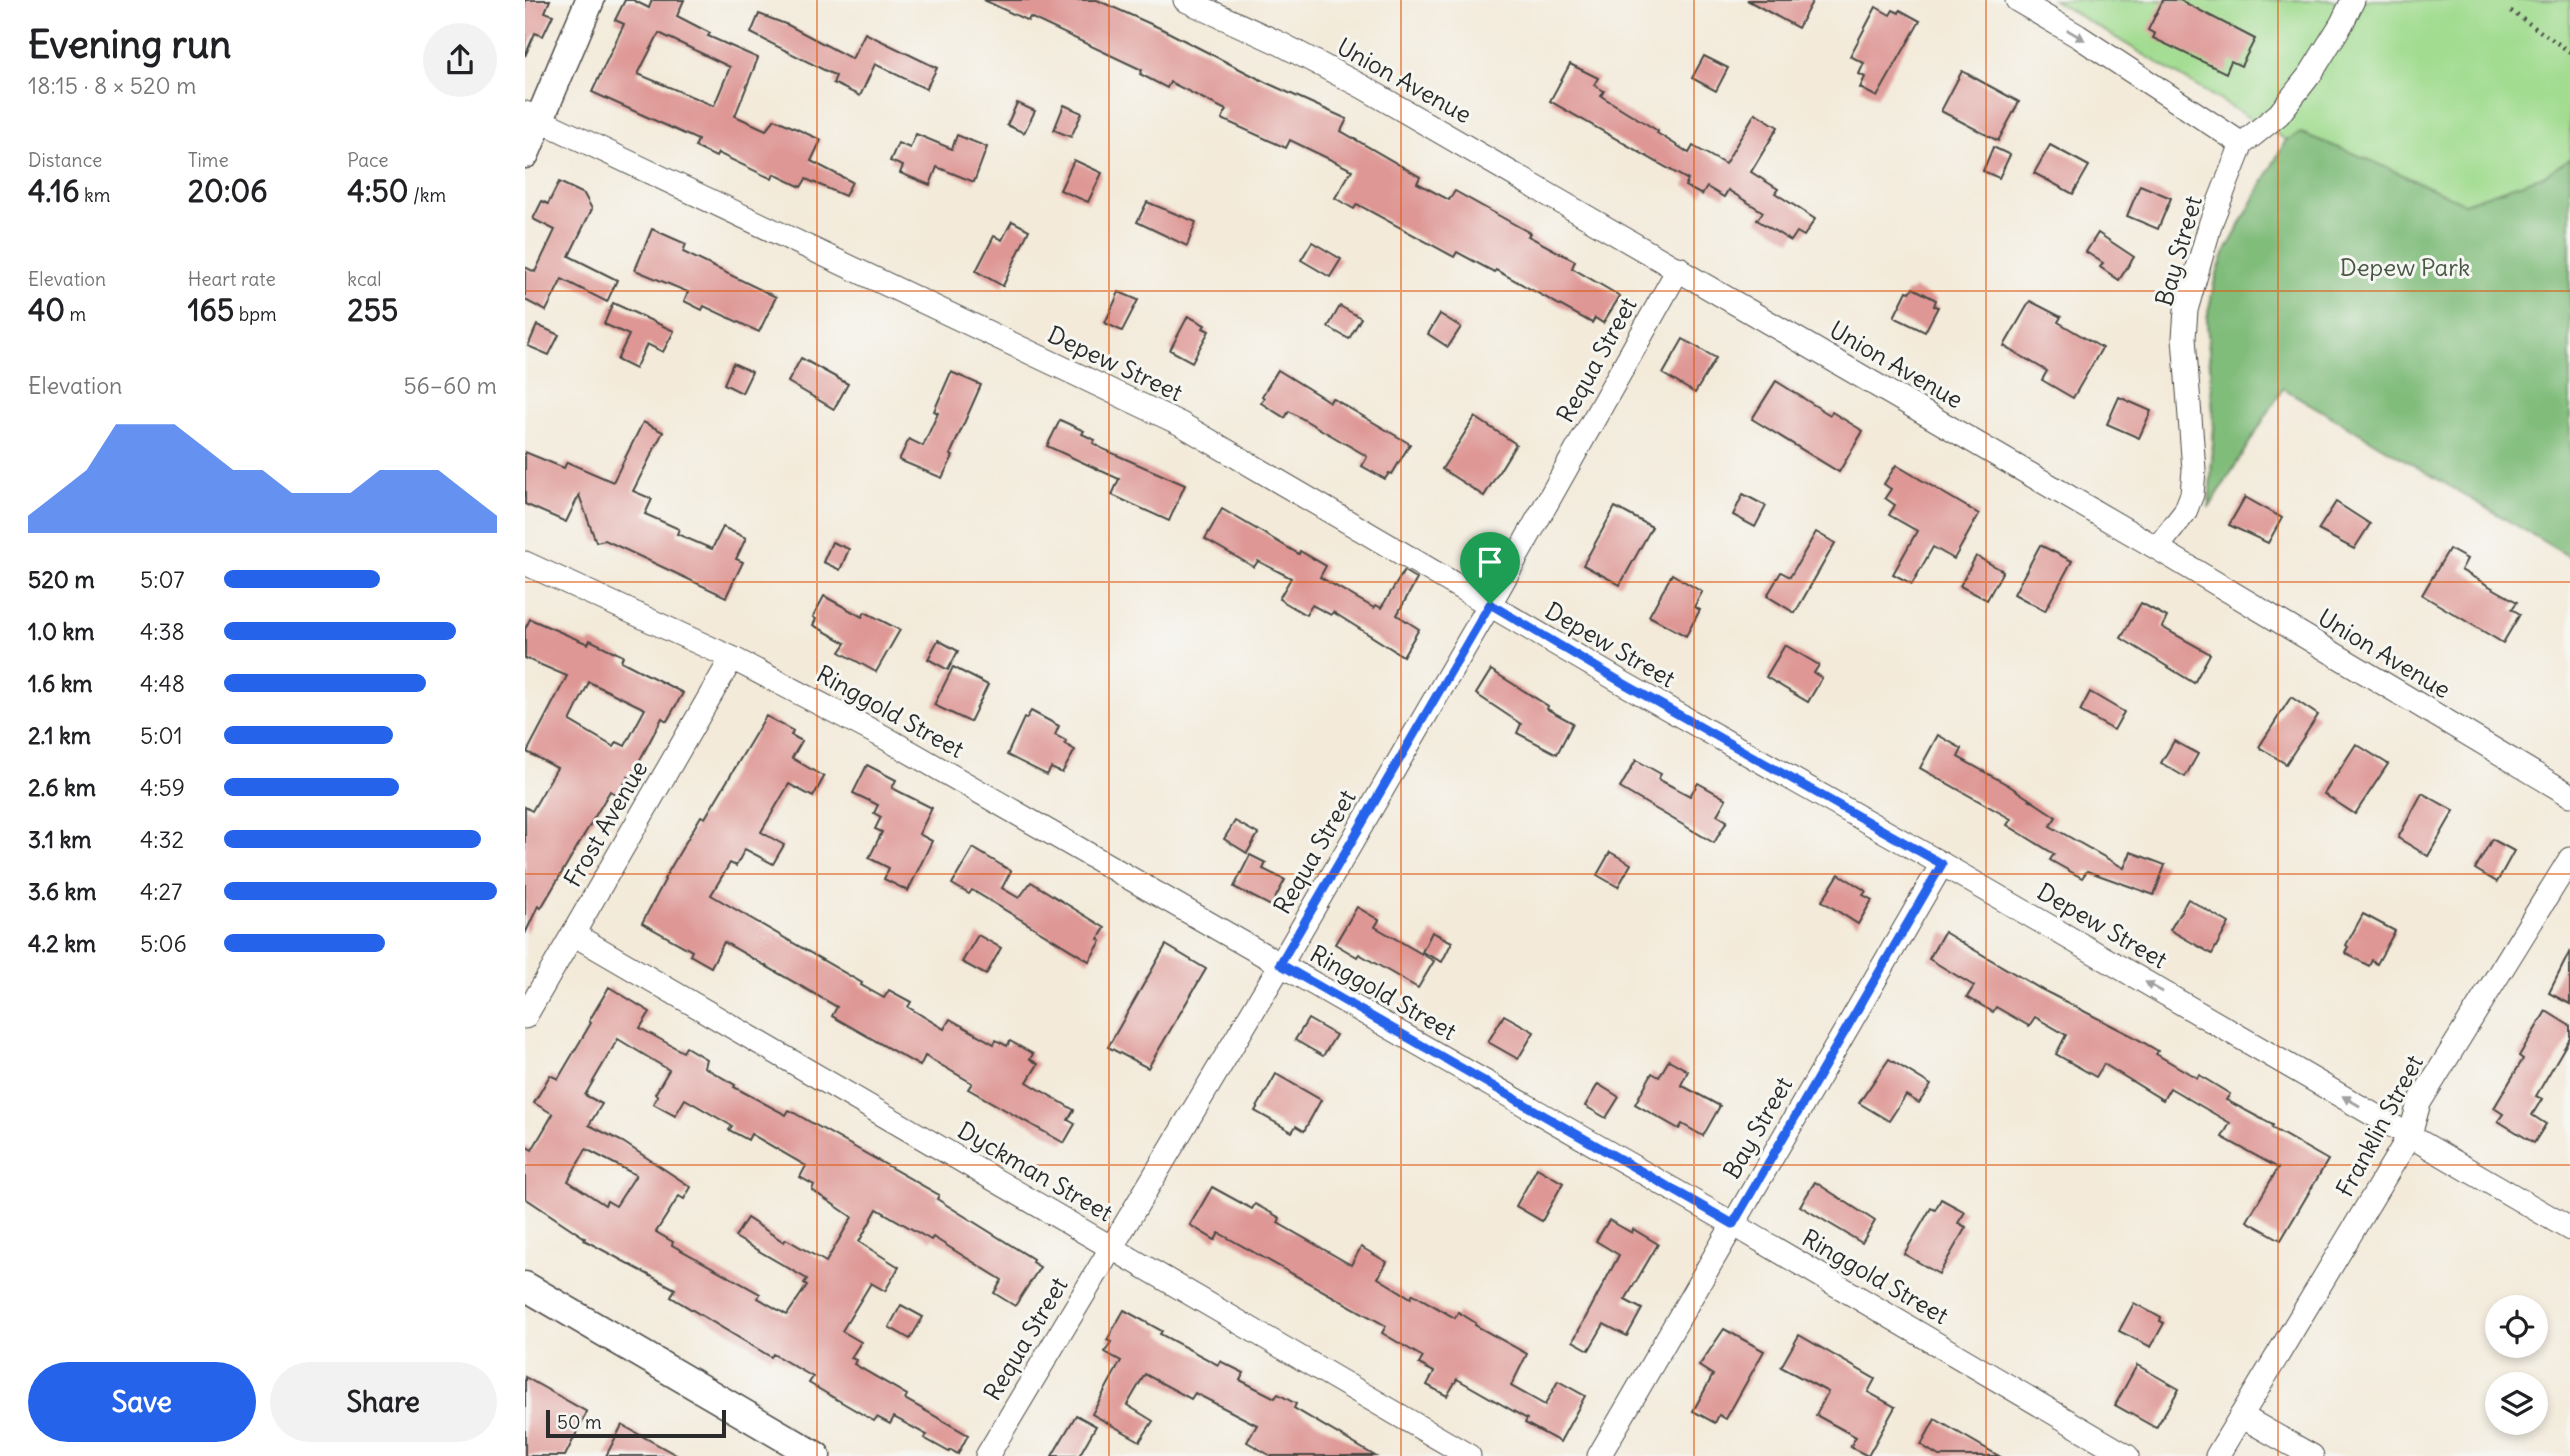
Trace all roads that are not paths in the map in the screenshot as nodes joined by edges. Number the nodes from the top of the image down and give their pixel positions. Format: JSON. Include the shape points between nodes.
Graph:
{"nodes":[{"id":1,"x":590,"y":0,"type":"edge"},
{"id":2,"x":1185,"y":0,"type":"edge"},
{"id":3,"x":2017,"y":0,"type":"edge"},
{"id":4,"x":2353,"y":0,"type":"edge"},
{"id":5,"x":533,"y":116,"type":"edge"},
{"id":6,"x":2242,"y":144,"type":"junction"},
{"id":7,"x":525,"y":154,"type":"edge"},
{"id":8,"x":1679,"y":268,"type":"junction"},
{"id":9,"x":2157,"y":548,"type":"junction"},
{"id":10,"x":525,"y":563,"type":"edge"},
{"id":11,"x":1490,"y":604,"type":"junction"},
{"id":12,"x":732,"y":658,"type":"junction"},
{"id":13,"x":2570,"y":794,"type":"edge"},
{"id":14,"x":2570,"y":859,"type":"edge"},
{"id":15,"x":1942,"y":864,"type":"junction"},
{"id":16,"x":573,"y":934,"type":"junction"},
{"id":17,"x":1280,"y":964,"type":"junction"},
{"id":18,"x":525,"y":1017,"type":"edge"},
{"id":19,"x":2410,"y":1135,"type":"junction"},
{"id":20,"x":1733,"y":1224,"type":"junction"},
{"id":21,"x":2570,"y":1229,"type":"edge"},
{"id":22,"x":1111,"y":1247,"type":"junction"},
{"id":23,"x":525,"y":1286,"type":"edge"},
{"id":24,"x":2241,"y":1416,"type":"junction"},
{"id":25,"x":816,"y":1456,"type":"edge"},
{"id":26,"x":986,"y":1456,"type":"edge"},
{"id":27,"x":1469,"y":1456,"type":"edge"},
{"id":28,"x":1599,"y":1456,"type":"edge"},
{"id":29,"x":2127,"y":1456,"type":"edge"},
{"id":30,"x":2217,"y":1456,"type":"edge"},
{"id":31,"x":2312,"y":1456,"type":"edge"}],
"edges":[{"from":1,"to":5,"type":"street"},
{"from":2,"to":8,"type":"street","name":"Union Avenue","via":[[1363,87]]},
{"from":3,"to":6,"type":"street","one_way":true},
{"from":4,"to":6,"type":"street","name":"Bay Street","via":[[2311,73],[2279,114]]},
{"from":5,"to":7,"type":"street"},
{"from":5,"to":11,"type":"street","name":"Depew Street","via":[[1181,424]]},
{"from":6,"to":9,"type":"street","name":"Bay Street","via":[[2211,222],[2186,310],[2192,494],[2185,512]]},
{"from":8,"to":9,"type":"street","name":"Union Avenue"},
{"from":8,"to":11,"type":"street","name":"Requa Street"},
{"from":9,"to":13,"type":"street","name":"Union Avenue"},
{"from":10,"to":12,"type":"street","name":"Ringgold Street"},
{"from":11,"to":15,"type":"street","name":"Depew Street"},
{"from":11,"to":17,"type":"street","name":"Requa Street"},
{"from":12,"to":16,"type":"street","name":"Frost Avenue"},
{"from":12,"to":17,"type":"street","name":"Ringgold Street","via":[[882,736]]},
{"from":14,"to":19,"type":"street","name":"Franklin Street","via":[[2419,1102]]},
{"from":19,"to":15,"type":"street","name":"Depew Street","one_way":true},
{"from":15,"to":20,"type":"street","name":"Bay Street"},
{"from":16,"to":18,"type":"street","name":"Frost Avenue"},
{"from":16,"to":22,"type":"street","name":"Dyckman Street"},
{"from":17,"to":20,"type":"street","name":"Ringgold Street"},
{"from":17,"to":22,"type":"street","name":"Requa Street"},
{"from":19,"to":21,"type":"street","name":"Depew Street"},
{"from":19,"to":24,"type":"street","name":"Franklin Street"},
{"from":20,"to":28,"type":"street","name":"Bay Street"},
{"from":20,"to":29,"type":"street","name":"Ringgold Street"},
{"from":22,"to":26,"type":"street","name":"Requa Street"},
{"from":22,"to":27,"type":"street","name":"Dyckman Street"},
{"from":23,"to":25,"type":"street"},
{"from":24,"to":30,"type":"street","name":"Franklin Street"},
{"from":24,"to":31,"type":"street"}]}
